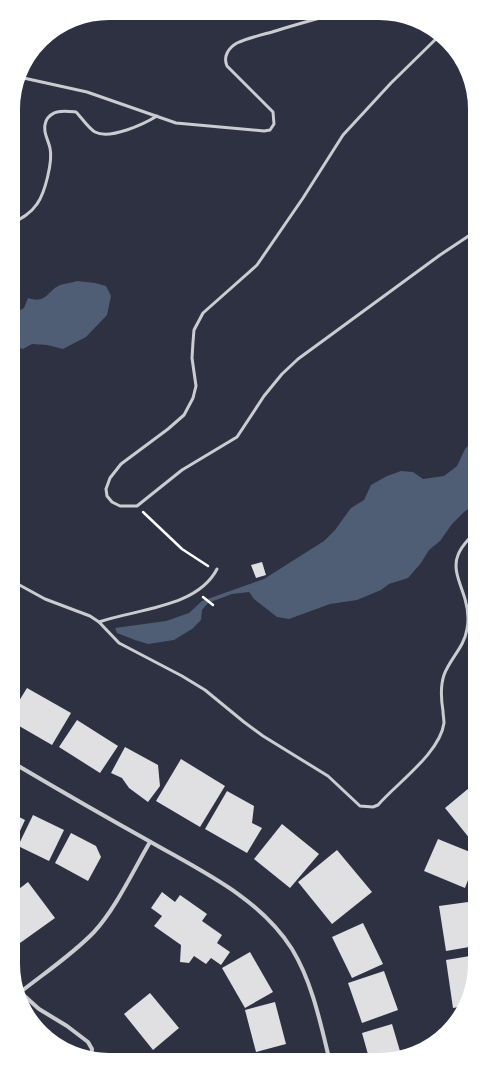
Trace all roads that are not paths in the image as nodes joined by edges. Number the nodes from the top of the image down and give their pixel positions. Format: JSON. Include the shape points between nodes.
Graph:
{"nodes":[{"id":1,"x":317,"y":19,"type":"edge"},
{"id":2,"x":436,"y":39,"type":"edge"},
{"id":3,"x":25,"y":78,"type":"edge"},
{"id":4,"x":157,"y":116,"type":"junction"},
{"id":5,"x":19,"y":220,"type":"edge"},
{"id":6,"x":469,"y":236,"type":"edge"},
{"id":7,"x":469,"y":540,"type":"edge"},
{"id":8,"x":217,"y":569,"type":"road end"},
{"id":9,"x":19,"y":585,"type":"edge"},
{"id":10,"x":99,"y":622,"type":"junction"},
{"id":11,"x":19,"y":766,"type":"edge"},
{"id":12,"x":150,"y":842,"type":"junction"},
{"id":13,"x":23,"y":990,"type":"edge"},
{"id":14,"x":27,"y":1000,"type":"edge"},
{"id":15,"x":91,"y":1052,"type":"edge"},
{"id":16,"x":329,"y":1054,"type":"edge"}],
"edges":[{"from":1,"to":4,"type":"lane","via":[[236,44],[226,56],[227,66],[273,112],[274,124],[270,130],[176,123]]},
{"from":2,"to":6,"type":"lane","via":[[343,135],[304,198],[257,265],[203,313],[194,330],[192,358],[196,386],[193,398],[184,414],[168,429],[121,464],[110,478],[106,489],[107,496],[120,506],[137,506],[182,470],[237,437],[264,396],[298,359]]},
{"from":3,"to":4,"type":"lane","via":[[87,92]]},
{"from":4,"to":5,"type":"lane","via":[[145,123],[104,134],[94,132],[76,112],[62,110],[51,114],[46,122],[45,133],[50,149],[45,188],[38,204]]},
{"from":7,"to":10,"type":"lane","via":[[458,554],[456,562],[468,615],[464,642],[444,675],[441,692],[444,721],[442,731],[430,753],[373,807],[360,806],[328,776],[263,736],[205,690],[119,643]]},
{"from":8,"to":10,"type":"lane","via":[[201,589],[184,597]]},
{"from":9,"to":10,"type":"lane"},
{"from":11,"to":12,"type":"street"},
{"from":12,"to":13,"type":"street","via":[[109,912],[94,932]]},
{"from":12,"to":16,"type":"street","via":[[244,897],[275,927],[292,949],[306,976]]},
{"from":14,"to":15,"type":"street","via":[[88,1042]]}]}
